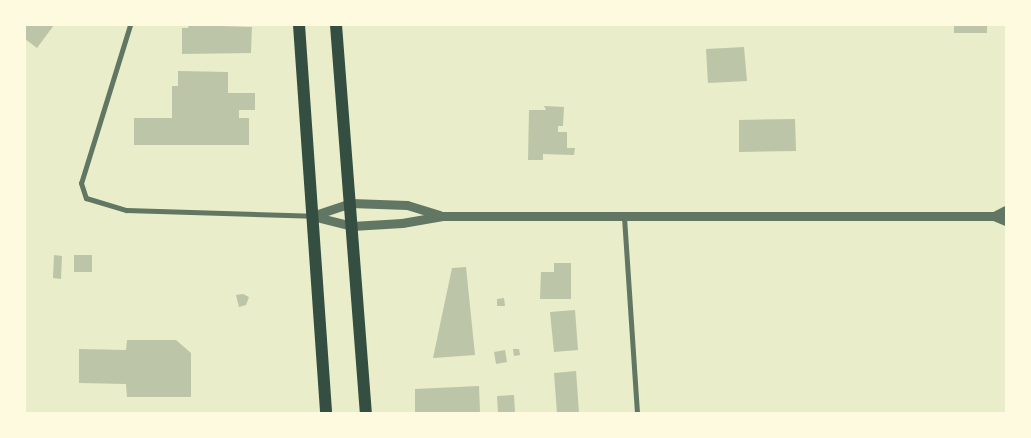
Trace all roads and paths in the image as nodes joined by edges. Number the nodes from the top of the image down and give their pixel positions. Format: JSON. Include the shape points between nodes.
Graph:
{"nodes":[{"id":1,"x":130,"y":25,"type":"edge"},
{"id":2,"x":299,"y":25,"type":"edge"},
{"id":3,"x":336,"y":25,"type":"edge"},
{"id":4,"x":351,"y":203,"type":"junction"},
{"id":5,"x":1006,"y":210,"type":"edge"},
{"id":6,"x":312,"y":216,"type":"junction"},
{"id":7,"x":442,"y":216,"type":"junction"},
{"id":8,"x":994,"y":216,"type":"junction"},
{"id":9,"x":624,"y":217,"type":"junction"},
{"id":10,"x":1006,"y":221,"type":"edge"},
{"id":11,"x":352,"y":226,"type":"junction"},
{"id":12,"x":326,"y":413,"type":"edge"},
{"id":13,"x":366,"y":413,"type":"edge"},
{"id":14,"x":638,"y":413,"type":"edge"}],
"edges":[{"from":1,"to":6,"type":"street","via":[[81,183],[86,198],[126,210]]},
{"from":2,"to":6,"type":"highway"},
{"from":3,"to":4,"type":"highway"},
{"from":4,"to":6,"type":"street"},
{"from":4,"to":7,"type":"street","via":[[407,205]]},
{"from":4,"to":11,"type":"highway"},
{"from":5,"to":8,"type":"street"},
{"from":6,"to":11,"type":"street"},
{"from":6,"to":12,"type":"highway"},
{"from":7,"to":9,"type":"street"},
{"from":7,"to":11,"type":"street","via":[[402,223]]},
{"from":8,"to":9,"type":"street"},
{"from":8,"to":10,"type":"street"},
{"from":9,"to":14,"type":"street"},
{"from":11,"to":13,"type":"highway"}]}
